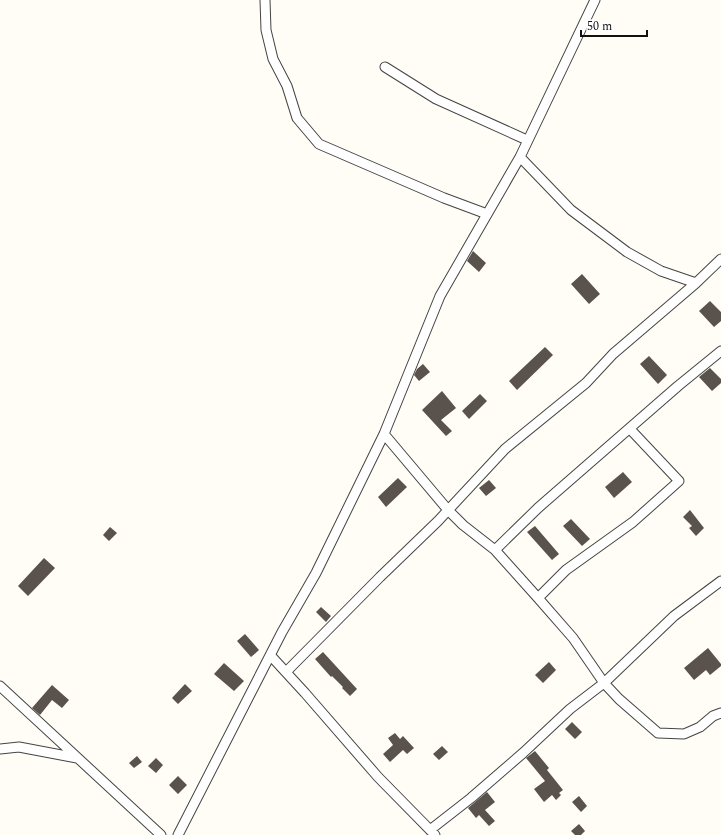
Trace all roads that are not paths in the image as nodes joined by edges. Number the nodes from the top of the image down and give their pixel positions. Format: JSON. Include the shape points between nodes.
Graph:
{"nodes":[{"id":1,"x":265,"y":0,"type":"edge"},
{"id":2,"x":595,"y":0,"type":"edge"},
{"id":3,"x":385,"y":66,"type":"dead end"},
{"id":4,"x":527,"y":140,"type":"junction"},
{"id":5,"x":520,"y":157,"type":"junction"},
{"id":6,"x":487,"y":214,"type":"junction"},
{"id":7,"x":721,"y":259,"type":"edge"},
{"id":8,"x":696,"y":283,"type":"junction"},
{"id":9,"x":721,"y":351,"type":"edge"},
{"id":10,"x":630,"y":428,"type":"junction"},
{"id":11,"x":384,"y":434,"type":"junction"},
{"id":12,"x":448,"y":510,"type":"junction"},
{"id":13,"x":495,"y":550,"type":"junction"},
{"id":14,"x":721,"y":581,"type":"edge"},
{"id":15,"x":538,"y":598,"type":"junction"},
{"id":16,"x":270,"y":656,"type":"junction"},
{"id":17,"x":286,"y":672,"type":"junction"},
{"id":18,"x":604,"y":683,"type":"junction"},
{"id":19,"x":0,"y":686,"type":"edge"},
{"id":20,"x":721,"y":713,"type":"edge"},
{"id":21,"x":0,"y":749,"type":"edge"},
{"id":22,"x":77,"y":758,"type":"junction"},
{"id":23,"x":433,"y":833,"type":"edge"},
{"id":24,"x":161,"y":835,"type":"edge"},
{"id":25,"x":178,"y":835,"type":"edge"}],
"edges":[{"from":1,"to":6,"type":"street","via":[[266,30],[273,59],[287,86],[297,118],[319,144]]},
{"from":2,"to":4,"type":"street"},
{"from":3,"to":4,"type":"street","via":[[436,99]]},
{"from":4,"to":5,"type":"street"},
{"from":5,"to":6,"type":"street"},
{"from":5,"to":8,"type":"street","via":[[571,210],[627,252],[661,271]]},
{"from":6,"to":11,"type":"street","via":[[440,296]]},
{"from":7,"to":8,"type":"street"},
{"from":8,"to":12,"type":"street","via":[[613,354],[586,383],[505,448]]},
{"from":9,"to":10,"type":"street"},
{"from":10,"to":13,"type":"street","via":[[538,508]]},
{"from":10,"to":15,"type":"street","via":[[679,481],[633,522],[566,570]]},
{"from":11,"to":12,"type":"street"},
{"from":11,"to":16,"type":"street","via":[[316,573]]},
{"from":12,"to":13,"type":"street"},
{"from":12,"to":17,"type":"street"},
{"from":13,"to":15,"type":"street"},
{"from":14,"to":18,"type":"street","via":[[674,616]]},
{"from":15,"to":18,"type":"street","via":[[572,638]]},
{"from":16,"to":17,"type":"street"},
{"from":16,"to":25,"type":"street"},
{"from":17,"to":23,"type":"street","via":[[378,777]]},
{"from":18,"to":20,"type":"street","via":[[658,733],[684,734]]},
{"from":18,"to":23,"type":"street","via":[[570,709]]},
{"from":19,"to":22,"type":"street"},
{"from":21,"to":22,"type":"street","via":[[19,747]]},
{"from":22,"to":24,"type":"street"}]}
